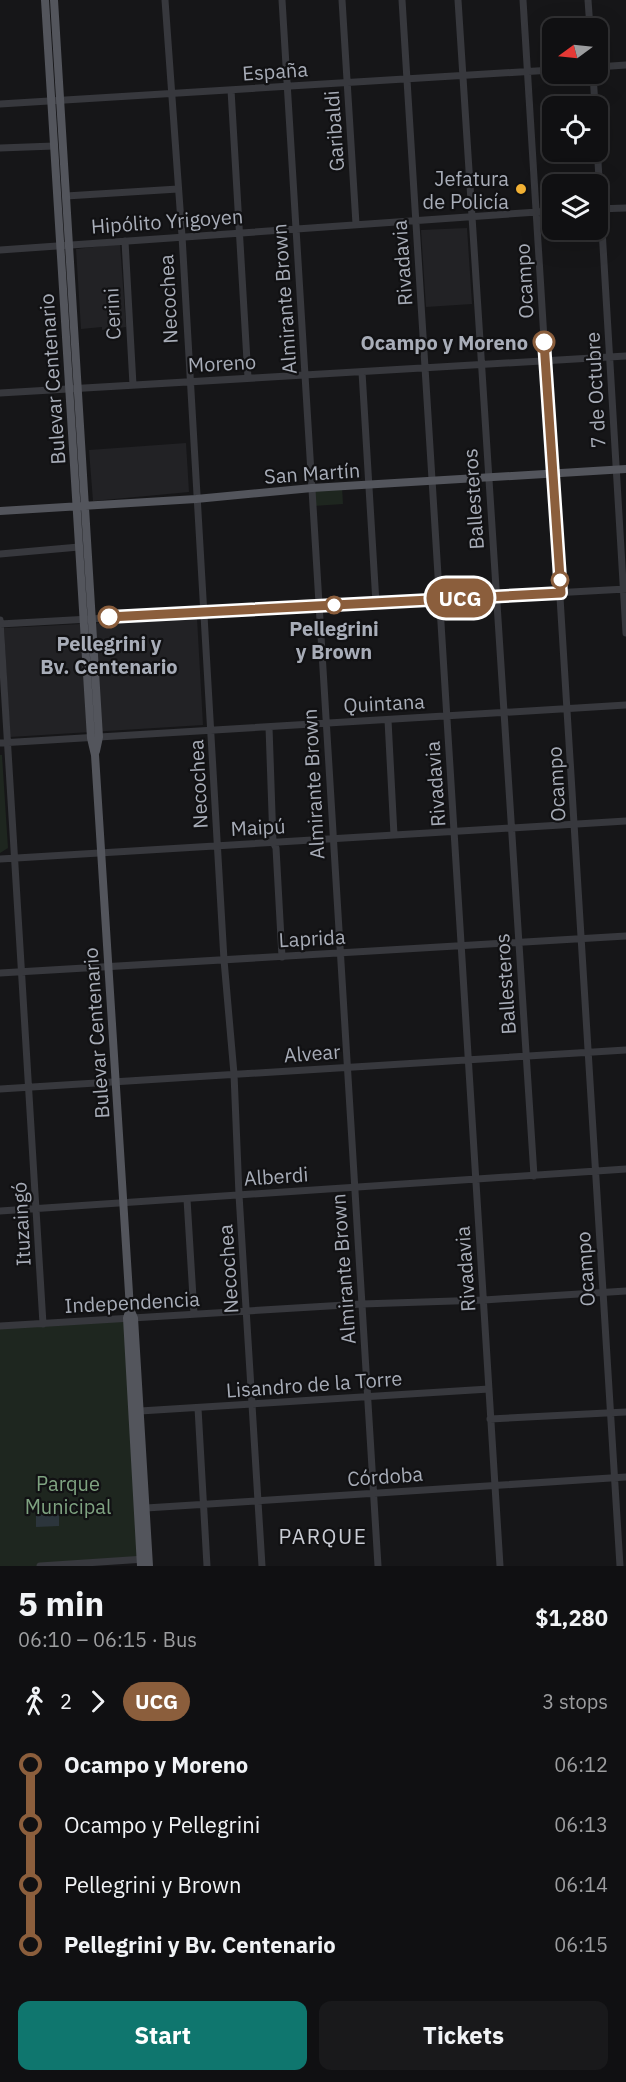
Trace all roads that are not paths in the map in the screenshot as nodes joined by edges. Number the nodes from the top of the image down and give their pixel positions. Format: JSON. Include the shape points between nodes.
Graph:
{"nodes":[{"id":1,"x":45,"y":0,"type":"edge"},
{"id":2,"x":54,"y":0,"type":"edge"},
{"id":3,"x":165,"y":0,"type":"edge"},
{"id":4,"x":282,"y":0,"type":"edge"},
{"id":5,"x":342,"y":0,"type":"edge"},
{"id":6,"x":402,"y":0,"type":"edge"},
{"id":7,"x":458,"y":0,"type":"edge"},
{"id":8,"x":523,"y":0,"type":"edge"},
{"id":9,"x":588,"y":0,"type":"edge"},
{"id":10,"x":589,"y":18,"type":"edge"},
{"id":11,"x":626,"y":65,"type":"edge"},
{"id":12,"x":608,"y":66,"type":"edge"},
{"id":13,"x":542,"y":70,"type":"edge"},
{"id":14,"x":528,"y":71,"type":"junction"},
{"id":15,"x":463,"y":75,"type":"junction"},
{"id":16,"x":407,"y":79,"type":"junction"},
{"id":17,"x":347,"y":83,"type":"junction"},
{"id":18,"x":287,"y":86,"type":"junction"},
{"id":19,"x":231,"y":90,"type":"junction"},
{"id":20,"x":171,"y":94,"type":"junction"},
{"id":21,"x":56,"y":101,"type":"junction"},
{"id":22,"x":0,"y":104,"type":"edge"},
{"id":23,"x":54,"y":146,"type":"junction"},
{"id":24,"x":0,"y":148,"type":"edge"},
{"id":25,"x":178,"y":189,"type":"junction"},
{"id":26,"x":66,"y":196,"type":"junction"},
{"id":27,"x":626,"y":208,"type":"edge"},
{"id":28,"x":608,"y":209,"type":"edge"},
{"id":29,"x":537,"y":212,"type":"junction"},
{"id":30,"x":542,"y":212,"type":"edge"},
{"id":31,"x":471,"y":216,"type":"junction"},
{"id":32,"x":416,"y":220,"type":"junction"},
{"id":33,"x":356,"y":224,"type":"junction"},
{"id":34,"x":296,"y":228,"type":"junction"},
{"id":35,"x":240,"y":232,"type":"junction"},
{"id":36,"x":182,"y":236,"type":"junction"},
{"id":37,"x":601,"y":240,"type":"edge"},
{"id":38,"x":125,"y":241,"type":"junction"},
{"id":39,"x":65,"y":246,"type":"junction"},
{"id":40,"x":0,"y":250,"type":"edge"},
{"id":41,"x":626,"y":356,"type":"edge"},
{"id":42,"x":610,"y":357,"type":"junction"},
{"id":43,"x":546,"y":360,"type":"junction"},
{"id":44,"x":480,"y":364,"type":"junction"},
{"id":45,"x":425,"y":368,"type":"junction"},
{"id":46,"x":362,"y":372,"type":"junction"},
{"id":47,"x":305,"y":375,"type":"junction"},
{"id":48,"x":248,"y":378,"type":"junction"},
{"id":49,"x":189,"y":382,"type":"junction"},
{"id":50,"x":133,"y":385,"type":"junction"},
{"id":51,"x":74,"y":389,"type":"junction"},
{"id":52,"x":0,"y":393,"type":"edge"},
{"id":53,"x":621,"y":470,"type":"edge"},
{"id":54,"x":553,"y":474,"type":"junction"},
{"id":55,"x":488,"y":478,"type":"junction"},
{"id":56,"x":432,"y":481,"type":"junction"},
{"id":57,"x":369,"y":485,"type":"junction"},
{"id":58,"x":312,"y":488,"type":"junction"},
{"id":59,"x":196,"y":499,"type":"junction"},
{"id":60,"x":81,"y":506,"type":"junction"},
{"id":61,"x":0,"y":511,"type":"edge"},
{"id":62,"x":79,"y":547,"type":"junction"},
{"id":63,"x":0,"y":554,"type":"edge"},
{"id":64,"x":625,"y":589,"type":"edge"},
{"id":65,"x":561,"y":593,"type":"junction"},
{"id":66,"x":497,"y":596,"type":"junction"},
{"id":67,"x":440,"y":599,"type":"junction"},
{"id":68,"x":376,"y":603,"type":"junction"},
{"id":69,"x":319,"y":606,"type":"junction"},
{"id":70,"x":204,"y":612,"type":"junction"},
{"id":71,"x":88,"y":618,"type":"junction"},
{"id":72,"x":0,"y":620,"type":"edge"},
{"id":73,"x":0,"y":624,"type":"edge"},
{"id":74,"x":626,"y":633,"type":"edge"},
{"id":75,"x":626,"y":705,"type":"edge"},
{"id":76,"x":568,"y":709,"type":"junction"},
{"id":77,"x":504,"y":712,"type":"junction"},
{"id":78,"x":447,"y":716,"type":"junction"},
{"id":79,"x":388,"y":720,"type":"junction"},
{"id":80,"x":326,"y":723,"type":"junction"},
{"id":81,"x":269,"y":727,"type":"junction"},
{"id":82,"x":212,"y":730,"type":"junction"},
{"id":83,"x":95,"y":737,"type":"junction"},
{"id":84,"x":4,"y":743,"type":"edge"},
{"id":85,"x":626,"y":821,"type":"edge"},
{"id":86,"x":575,"y":824,"type":"junction"},
{"id":87,"x":512,"y":828,"type":"junction"},
{"id":88,"x":454,"y":832,"type":"junction"},
{"id":89,"x":394,"y":835,"type":"junction"},
{"id":90,"x":333,"y":839,"type":"junction"},
{"id":91,"x":273,"y":843,"type":"junction"},
{"id":92,"x":218,"y":846,"type":"junction"},
{"id":93,"x":101,"y":853,"type":"junction"},
{"id":94,"x":15,"y":858,"type":"junction"},
{"id":95,"x":0,"y":859,"type":"edge"},
{"id":96,"x":626,"y":936,"type":"edge"},
{"id":97,"x":581,"y":939,"type":"junction"},
{"id":98,"x":519,"y":943,"type":"junction"},
{"id":99,"x":462,"y":946,"type":"junction"},
{"id":100,"x":340,"y":953,"type":"junction"},
{"id":101,"x":282,"y":957,"type":"junction"},
{"id":102,"x":224,"y":960,"type":"junction"},
{"id":103,"x":109,"y":967,"type":"junction"},
{"id":104,"x":22,"y":972,"type":"junction"},
{"id":105,"x":0,"y":973,"type":"edge"},
{"id":106,"x":626,"y":1050,"type":"edge"},
{"id":107,"x":589,"y":1052,"type":"junction"},
{"id":108,"x":526,"y":1056,"type":"junction"},
{"id":109,"x":469,"y":1060,"type":"junction"},
{"id":110,"x":347,"y":1067,"type":"junction"},
{"id":111,"x":234,"y":1074,"type":"junction"},
{"id":112,"x":116,"y":1082,"type":"junction"},
{"id":113,"x":29,"y":1087,"type":"junction"},
{"id":114,"x":0,"y":1089,"type":"edge"},
{"id":115,"x":626,"y":1170,"type":"edge"},
{"id":116,"x":595,"y":1172,"type":"junction"},
{"id":117,"x":534,"y":1176,"type":"junction"},
{"id":118,"x":476,"y":1180,"type":"junction"},
{"id":119,"x":355,"y":1188,"type":"junction"},
{"id":120,"x":239,"y":1196,"type":"junction"},
{"id":121,"x":187,"y":1199,"type":"junction"},
{"id":122,"x":124,"y":1203,"type":"junction"},
{"id":123,"x":36,"y":1208,"type":"junction"},
{"id":124,"x":0,"y":1211,"type":"edge"},
{"id":125,"x":626,"y":1291,"type":"edge"},
{"id":126,"x":603,"y":1292,"type":"junction"},
{"id":127,"x":484,"y":1300,"type":"junction"},
{"id":128,"x":362,"y":1304,"type":"junction"},
{"id":129,"x":247,"y":1311,"type":"junction"},
{"id":130,"x":194,"y":1314,"type":"junction"},
{"id":131,"x":130,"y":1315,"type":"junction"},
{"id":132,"x":43,"y":1324,"type":"junction"},
{"id":133,"x":0,"y":1326,"type":"edge"},
{"id":134,"x":489,"y":1389,"type":"junction"},
{"id":135,"x":367,"y":1397,"type":"junction"},
{"id":136,"x":253,"y":1404,"type":"junction"},
{"id":137,"x":198,"y":1408,"type":"junction"},
{"id":138,"x":140,"y":1411,"type":"junction"},
{"id":139,"x":626,"y":1412,"type":"edge"},
{"id":140,"x":610,"y":1413,"type":"junction"},
{"id":141,"x":490,"y":1419,"type":"junction"},
{"id":142,"x":626,"y":1477,"type":"edge"},
{"id":143,"x":614,"y":1478,"type":"junction"},
{"id":144,"x":495,"y":1485,"type":"junction"},
{"id":145,"x":373,"y":1493,"type":"junction"},
{"id":146,"x":258,"y":1500,"type":"junction"},
{"id":147,"x":204,"y":1504,"type":"junction"},
{"id":148,"x":146,"y":1508,"type":"junction"},
{"id":149,"x":145,"y":1563,"type":"edge"},
{"id":150,"x":40,"y":1566,"type":"edge"},
{"id":151,"x":207,"y":1566,"type":"edge"},
{"id":152,"x":262,"y":1566,"type":"edge"},
{"id":153,"x":378,"y":1566,"type":"edge"},
{"id":154,"x":500,"y":1566,"type":"edge"},
{"id":155,"x":620,"y":1566,"type":"edge"}],
"edges":[{"from":1,"to":21,"type":"main road","name":"Bulevar Centenario"},
{"from":2,"to":21,"type":"main road","name":"Bulevar Centenario"},
{"from":3,"to":20,"type":"street","name":"Necochea"},
{"from":4,"to":18,"type":"street","name":"Almirante Brown"},
{"from":5,"to":17,"type":"street","name":"Garibaldi"},
{"from":6,"to":16,"type":"street","name":"Rivadavia"},
{"from":7,"to":15,"type":"street","name":"Ballesteros"},
{"from":8,"to":14,"type":"street","name":"Ocampo"},
{"from":9,"to":10,"type":"street"},
{"from":11,"to":12,"type":"street"},
{"from":13,"to":14,"type":"street","name":"España"},
{"from":14,"to":15,"type":"street","name":"España"},
{"from":14,"to":29,"type":"street","name":"Ocampo"},
{"from":15,"to":16,"type":"street","name":"España"},
{"from":15,"to":31,"type":"street","name":"Ballesteros"},
{"from":16,"to":17,"type":"street","name":"España"},
{"from":16,"to":32,"type":"street","name":"Rivadavia"},
{"from":17,"to":18,"type":"street","name":"España"},
{"from":17,"to":33,"type":"street","name":"Garibaldi"},
{"from":18,"to":19,"type":"street","name":"España"},
{"from":18,"to":34,"type":"street","name":"Almirante Brown"},
{"from":19,"to":20,"type":"street","name":"España"},
{"from":19,"to":35,"type":"street"},
{"from":20,"to":21,"type":"street","name":"España"},
{"from":20,"to":25,"type":"street","name":"Necochea"},
{"from":21,"to":22,"type":"street","name":"España"},
{"from":21,"to":23,"type":"main road","name":"Bulevar Centenario"},
{"from":21,"to":26,"type":"main road","name":"Bulevar Centenario"},
{"from":23,"to":24,"type":"street"},
{"from":23,"to":39,"type":"main road","name":"Bulevar Centenario"},
{"from":25,"to":26,"type":"street"},
{"from":25,"to":36,"type":"street","name":"Necochea"},
{"from":26,"to":39,"type":"main road","name":"Bulevar Centenario"},
{"from":27,"to":28,"type":"street"},
{"from":29,"to":30,"type":"street","name":"Hipólito Yrigoyen"},
{"from":29,"to":31,"type":"street","name":"Hipólito Yrigoyen"},
{"from":29,"to":43,"type":"street","name":"Ocampo"},
{"from":31,"to":32,"type":"street","name":"Hipólito Yrigoyen"},
{"from":31,"to":44,"type":"street","name":"Ballesteros"},
{"from":32,"to":33,"type":"street","name":"Hipólito Yrigoyen"},
{"from":32,"to":45,"type":"street","name":"Rivadavia"},
{"from":33,"to":34,"type":"street","name":"Hipólito Yrigoyen"},
{"from":34,"to":35,"type":"street","name":"Hipólito Yrigoyen"},
{"from":34,"to":47,"type":"street","name":"Almirante Brown"},
{"from":35,"to":36,"type":"street","name":"Hipólito Yrigoyen"},
{"from":35,"to":48,"type":"street"},
{"from":36,"to":38,"type":"street","name":"Hipólito Yrigoyen"},
{"from":36,"to":49,"type":"street","name":"Necochea"},
{"from":37,"to":42,"type":"street","name":"7 de Octubre"},
{"from":38,"to":39,"type":"street","name":"Hipólito Yrigoyen"},
{"from":38,"to":50,"type":"street","name":"Cerini"},
{"from":39,"to":40,"type":"street","name":"Hipólito Yrigoyen"},
{"from":39,"to":51,"type":"main road","name":"Bulevar Centenario"},
{"from":41,"to":42,"type":"street","name":"Moreno"},
{"from":42,"to":43,"type":"street","name":"Moreno"},
{"from":42,"to":53,"type":"street","name":"7 de Octubre"},
{"from":43,"to":44,"type":"street","name":"Moreno"},
{"from":43,"to":54,"type":"street","name":"Ocampo"},
{"from":44,"to":45,"type":"street","name":"Moreno"},
{"from":44,"to":55,"type":"street","name":"Ballesteros"},
{"from":45,"to":46,"type":"street","name":"Moreno"},
{"from":45,"to":56,"type":"street","name":"Rivadavia"},
{"from":46,"to":47,"type":"street","name":"Moreno"},
{"from":46,"to":57,"type":"street"},
{"from":47,"to":48,"type":"street","name":"Moreno"},
{"from":47,"to":58,"type":"street","name":"Almirante Brown"},
{"from":48,"to":49,"type":"street","name":"Moreno"},
{"from":49,"to":50,"type":"street","name":"Moreno"},
{"from":49,"to":59,"type":"street","name":"Necochea"},
{"from":50,"to":51,"type":"street","name":"Moreno"},
{"from":51,"to":52,"type":"street","name":"Moreno"},
{"from":51,"to":60,"type":"main road","name":"Bulevar Centenario"},
{"from":53,"to":54,"type":"main road","name":"San Martín"},
{"from":53,"to":64,"type":"street","name":"7 de Octubre"},
{"from":54,"to":55,"type":"main road","name":"San Martín"},
{"from":54,"to":65,"type":"street","name":"Ocampo"},
{"from":55,"to":56,"type":"main road","name":"San Martín"},
{"from":55,"to":66,"type":"street","name":"Ballesteros"},
{"from":56,"to":57,"type":"main road","name":"San Martín"},
{"from":56,"to":67,"type":"street","name":"Rivadavia"},
{"from":57,"to":58,"type":"main road","name":"San Martín"},
{"from":57,"to":68,"type":"street"},
{"from":58,"to":59,"type":"main road","name":"San Martín"},
{"from":58,"to":69,"type":"street","name":"Almirante Brown"},
{"from":59,"to":60,"type":"main road","name":"San Martín"},
{"from":59,"to":70,"type":"street","name":"Necochea"},
{"from":60,"to":61,"type":"main road","name":"San Martín"},
{"from":60,"to":62,"type":"main road","name":"Bulevar Centenario"},
{"from":60,"to":71,"type":"main road","name":"Bulevar Centenario"},
{"from":62,"to":63,"type":"street"},
{"from":62,"to":71,"type":"main road","name":"Bulevar Centenario"},
{"from":64,"to":65,"type":"street"},
{"from":64,"to":74,"type":"street","name":"7 de Octubre"},
{"from":65,"to":66,"type":"street"},
{"from":65,"to":76,"type":"street","name":"Ocampo"},
{"from":66,"to":67,"type":"street"},
{"from":66,"to":77,"type":"street","name":"Ballesteros"},
{"from":67,"to":68,"type":"street"},
{"from":67,"to":78,"type":"street","name":"Rivadavia"},
{"from":68,"to":69,"type":"street"},
{"from":69,"to":70,"type":"street"},
{"from":69,"to":80,"type":"street","name":"Almirante Brown"},
{"from":70,"to":71,"type":"street"},
{"from":70,"to":82,"type":"street","name":"Necochea"},
{"from":71,"to":73,"type":"street"},
{"from":71,"to":83,"type":"main road","name":"Bulevar Centenario"},
{"from":72,"to":73,"type":"street","name":"Ituzaingó"},
{"from":73,"to":84,"type":"street","name":"Ituzaingó"},
{"from":75,"to":76,"type":"street","name":"Quintana"},
{"from":76,"to":77,"type":"street","name":"Quintana"},
{"from":76,"to":86,"type":"street","name":"Ocampo"},
{"from":77,"to":78,"type":"street","name":"Quintana"},
{"from":77,"to":87,"type":"street","name":"Ballesteros"},
{"from":78,"to":79,"type":"street","name":"Quintana"},
{"from":78,"to":88,"type":"street","name":"Rivadavia"},
{"from":79,"to":80,"type":"street","name":"Quintana"},
{"from":79,"to":89,"type":"street"},
{"from":80,"to":81,"type":"street","name":"Quintana"},
{"from":80,"to":90,"type":"street","name":"Almirante Brown"},
{"from":81,"to":82,"type":"street","name":"Quintana"},
{"from":81,"to":91,"type":"street"},
{"from":82,"to":83,"type":"street","name":"Quintana"},
{"from":82,"to":92,"type":"street","name":"Necochea"},
{"from":83,"to":84,"type":"street","name":"Quintana"},
{"from":83,"to":93,"type":"main road","name":"Bulevar Centenario"},
{"from":84,"to":94,"type":"street","name":"Ituzaingó"},
{"from":85,"to":86,"type":"street","name":"Maipú"},
{"from":86,"to":87,"type":"street","name":"Maipú"},
{"from":86,"to":97,"type":"street","name":"Ocampo"},
{"from":87,"to":88,"type":"street","name":"Maipú"},
{"from":87,"to":98,"type":"street","name":"Ballesteros"},
{"from":88,"to":89,"type":"street","name":"Maipú"},
{"from":88,"to":99,"type":"street","name":"Rivadavia"},
{"from":89,"to":90,"type":"street","name":"Maipú"},
{"from":90,"to":91,"type":"street","name":"Maipú"},
{"from":90,"to":100,"type":"street","name":"Almirante Brown"},
{"from":91,"to":92,"type":"street","name":"Maipú"},
{"from":91,"to":101,"type":"street"},
{"from":92,"to":93,"type":"street","name":"Maipú"},
{"from":92,"to":102,"type":"street","name":"Necochea"},
{"from":93,"to":94,"type":"street","name":"Maipú"},
{"from":93,"to":103,"type":"main road","name":"Bulevar Centenario"},
{"from":94,"to":95,"type":"street","name":"Maipú"},
{"from":94,"to":104,"type":"street","name":"Ituzaingó"},
{"from":96,"to":97,"type":"street","name":"Laprida"},
{"from":97,"to":98,"type":"street","name":"Laprida"},
{"from":97,"to":107,"type":"street","name":"Ocampo"},
{"from":98,"to":99,"type":"street","name":"Laprida"},
{"from":98,"to":108,"type":"street","name":"Ballesteros"},
{"from":99,"to":100,"type":"street","name":"Laprida"},
{"from":99,"to":109,"type":"street","name":"Rivadavia"},
{"from":100,"to":101,"type":"street","name":"Laprida"},
{"from":100,"to":110,"type":"street","name":"Almirante Brown"},
{"from":101,"to":102,"type":"street","name":"Laprida"},
{"from":102,"to":103,"type":"street","name":"Laprida"},
{"from":102,"to":111,"type":"street","name":"Necochea"},
{"from":103,"to":104,"type":"street","name":"Laprida"},
{"from":103,"to":112,"type":"main road","name":"Bulevar Centenario"},
{"from":104,"to":105,"type":"street","name":"Laprida"},
{"from":104,"to":113,"type":"street","name":"Ituzaingó"},
{"from":106,"to":107,"type":"street","name":"Alvear"},
{"from":107,"to":108,"type":"street","name":"Alvear"},
{"from":107,"to":116,"type":"street","name":"Ocampo"},
{"from":108,"to":109,"type":"street","name":"Alvear"},
{"from":108,"to":117,"type":"street","name":"Ballesteros"},
{"from":109,"to":110,"type":"street","name":"Alvear"},
{"from":109,"to":118,"type":"street","name":"Rivadavia"},
{"from":110,"to":111,"type":"street","name":"Alvear"},
{"from":110,"to":119,"type":"street","name":"Almirante Brown"},
{"from":111,"to":112,"type":"street","name":"Alvear"},
{"from":111,"to":120,"type":"street","name":"Necochea"},
{"from":112,"to":113,"type":"street","name":"Alvear"},
{"from":112,"to":122,"type":"main road","name":"Bulevar Centenario"},
{"from":113,"to":114,"type":"street","name":"Alvear"},
{"from":113,"to":123,"type":"street","name":"Ituzaingó"},
{"from":115,"to":116,"type":"street","name":"Alberdi"},
{"from":116,"to":117,"type":"street","name":"Alberdi"},
{"from":116,"to":126,"type":"street","name":"Ocampo"},
{"from":117,"to":118,"type":"street","name":"Alberdi"},
{"from":118,"to":119,"type":"street","name":"Alberdi"},
{"from":118,"to":127,"type":"street","name":"Rivadavia"},
{"from":119,"to":120,"type":"street","name":"Alberdi"},
{"from":119,"to":128,"type":"street","name":"Almirante Brown"},
{"from":120,"to":121,"type":"street","name":"Alberdi"},
{"from":120,"to":129,"type":"street","name":"Necochea"},
{"from":121,"to":122,"type":"street","name":"Alberdi"},
{"from":121,"to":130,"type":"street"},
{"from":122,"to":123,"type":"street","name":"Alberdi"},
{"from":122,"to":131,"type":"main road","name":"Bulevar Centenario"},
{"from":123,"to":124,"type":"street","name":"Alberdi"},
{"from":123,"to":132,"type":"street","name":"Ituzaingó"},
{"from":125,"to":126,"type":"street","name":"Independencia"},
{"from":126,"to":127,"type":"street","name":"Independencia"},
{"from":126,"to":140,"type":"street","name":"Ocampo"},
{"from":127,"to":128,"type":"street","name":"Independencia"},
{"from":127,"to":134,"type":"street","name":"Rivadavia"},
{"from":128,"to":129,"type":"street","name":"Independencia"},
{"from":128,"to":135,"type":"street","name":"Almirante Brown"},
{"from":129,"to":130,"type":"street","name":"Independencia"},
{"from":129,"to":136,"type":"street","name":"Necochea"},
{"from":130,"to":131,"type":"street","name":"Independencia"},
{"from":131,"to":132,"type":"street","name":"Independencia"},
{"from":131,"to":138,"type":"main road","name":"Bulevar Centenario"},
{"from":131,"to":149,"type":"main road","name":"Bulevar Centenario"},
{"from":132,"to":133,"type":"street","name":"Independencia"},
{"from":134,"to":135,"type":"street","name":"Lisandro de la Torre"},
{"from":134,"to":141,"type":"street","name":"Rivadavia"},
{"from":135,"to":136,"type":"street","name":"Lisandro de la Torre"},
{"from":135,"to":145,"type":"street","name":"Almirante Brown"},
{"from":136,"to":137,"type":"street","name":"Lisandro de la Torre"},
{"from":136,"to":146,"type":"street","name":"Necochea"},
{"from":137,"to":138,"type":"street","name":"Lisandro de la Torre"},
{"from":137,"to":147,"type":"street"},
{"from":138,"to":148,"type":"main road","name":"Bulevar Centenario"},
{"from":139,"to":140,"type":"street"},
{"from":140,"to":141,"type":"street"},
{"from":140,"to":143,"type":"street","name":"Ocampo"},
{"from":141,"to":144,"type":"street","name":"Rivadavia"},
{"from":142,"to":143,"type":"street","name":"Córdoba"},
{"from":143,"to":144,"type":"street","name":"Córdoba"},
{"from":143,"to":155,"type":"street","name":"Ocampo"},
{"from":144,"to":145,"type":"street","name":"Córdoba"},
{"from":144,"to":154,"type":"street","name":"Rivadavia"},
{"from":145,"to":146,"type":"street","name":"Córdoba"},
{"from":145,"to":153,"type":"street","name":"Almirante Brown"},
{"from":146,"to":147,"type":"street","name":"Córdoba"},
{"from":146,"to":152,"type":"street","name":"Necochea"},
{"from":147,"to":148,"type":"street","name":"Córdoba"},
{"from":147,"to":151,"type":"street"},
{"from":148,"to":149,"type":"main road","name":"Bulevar Centenario"},
{"from":149,"to":150,"type":"street"}]}
